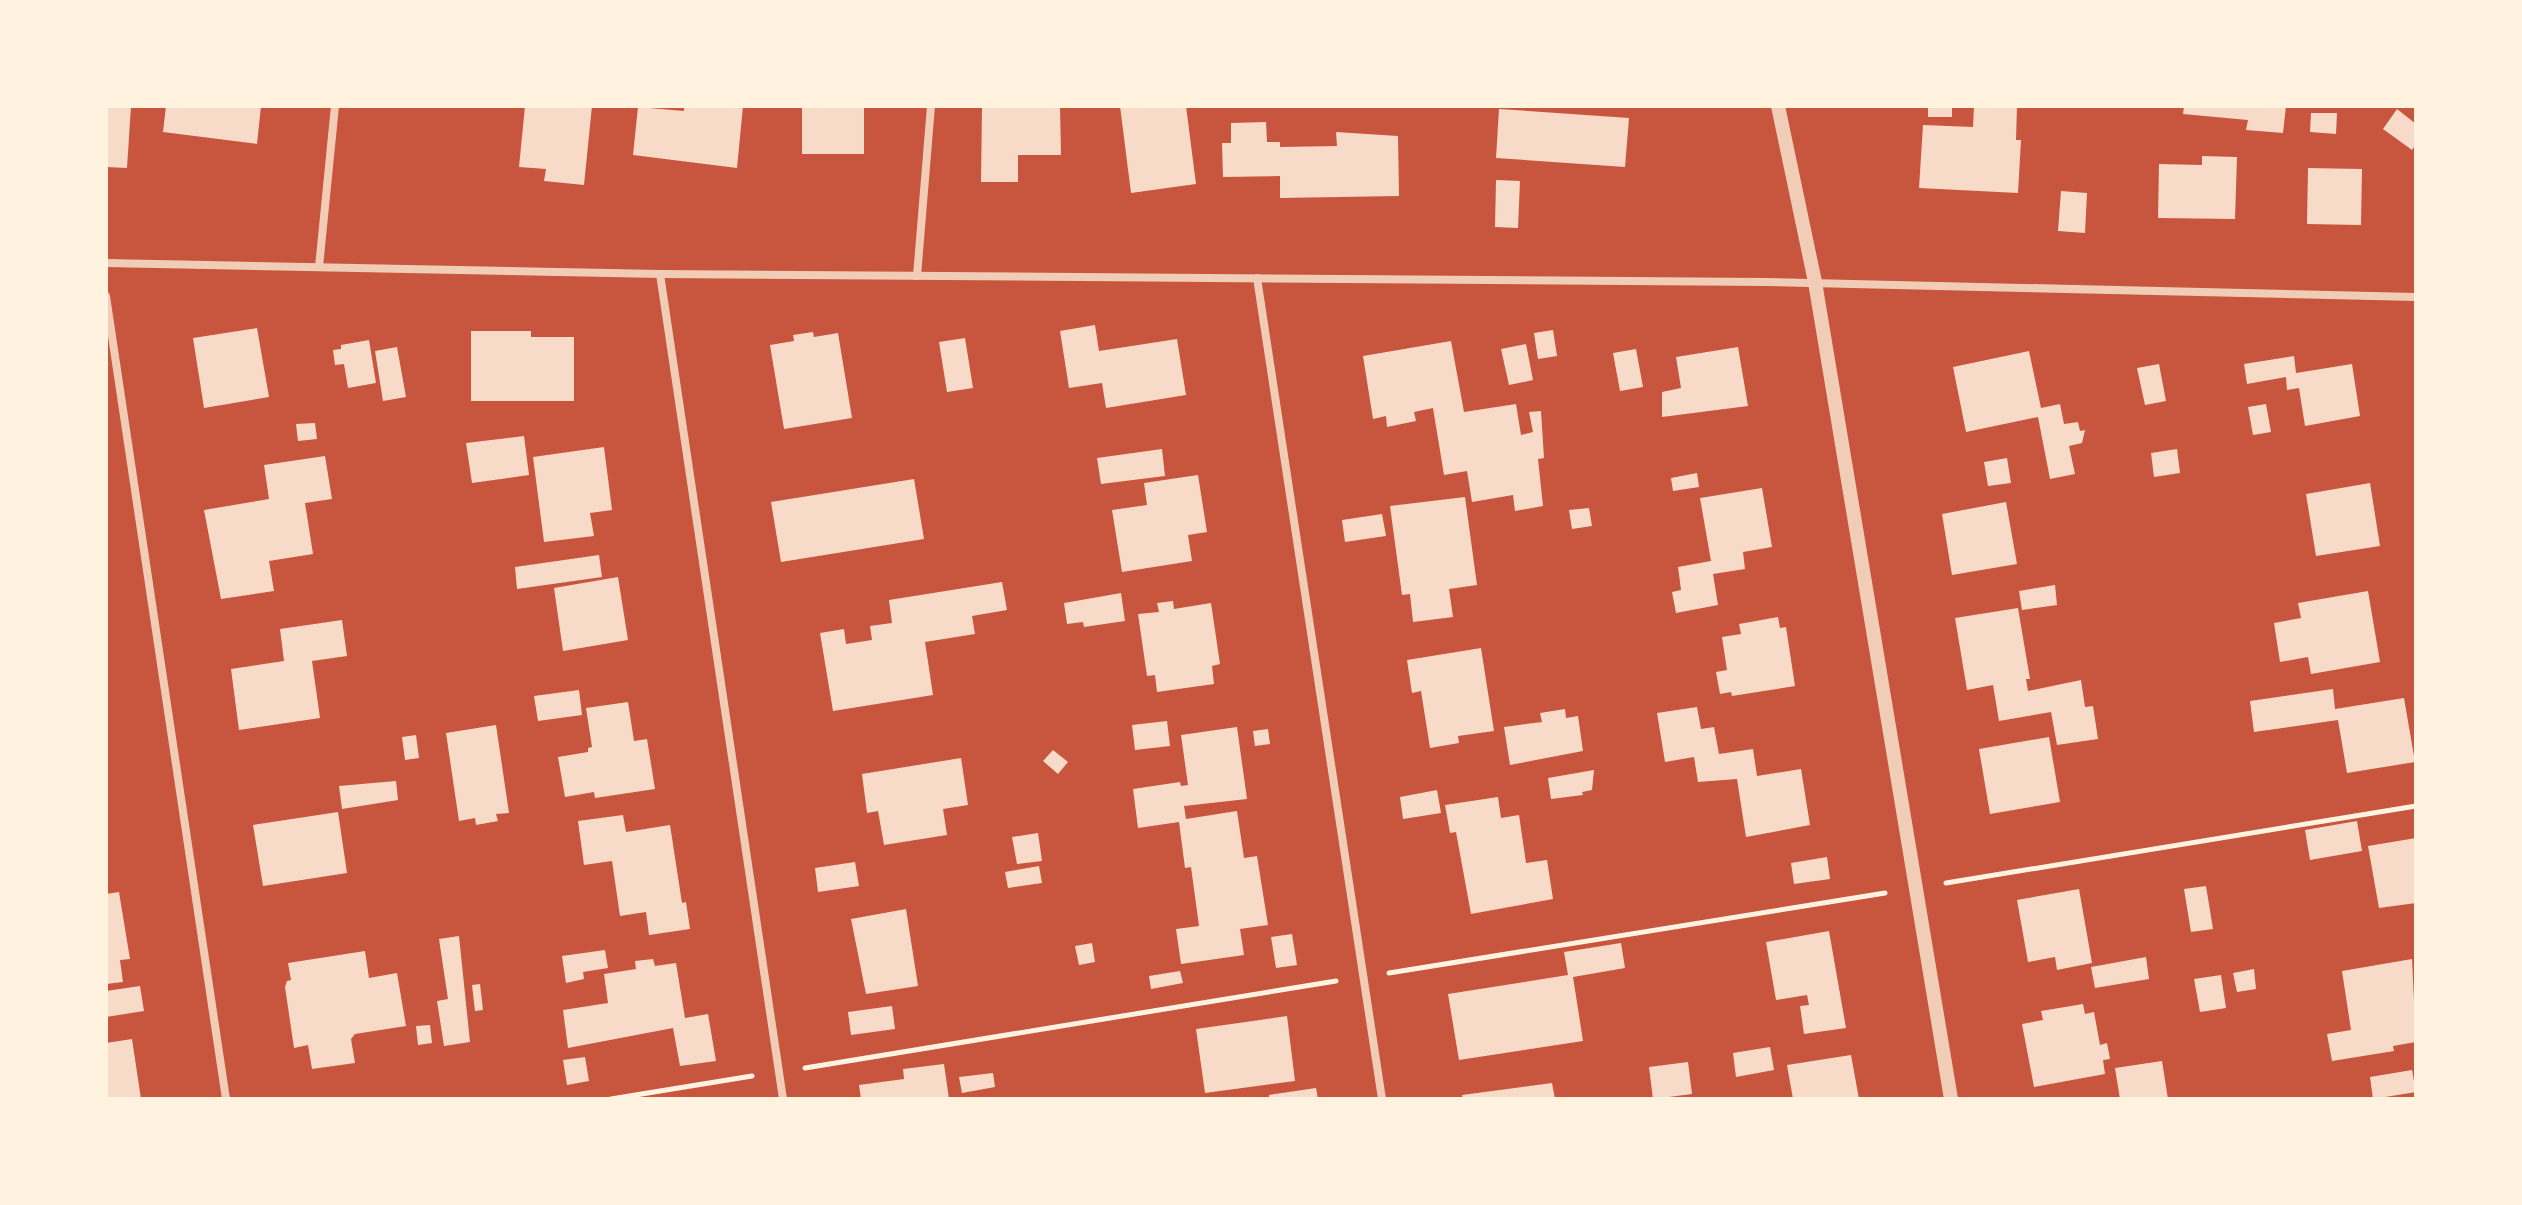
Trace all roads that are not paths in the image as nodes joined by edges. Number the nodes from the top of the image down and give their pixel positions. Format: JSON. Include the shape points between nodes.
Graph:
{"nodes":[{"id":1,"x":335,"y":106,"type":"edge"},
{"id":2,"x":931,"y":106,"type":"edge"},
{"id":3,"x":1778,"y":106,"type":"edge"},
{"id":4,"x":106,"y":263,"type":"edge"},
{"id":5,"x":319,"y":267,"type":"junction"},
{"id":6,"x":660,"y":274,"type":"junction"},
{"id":7,"x":917,"y":276,"type":"junction"},
{"id":8,"x":1257,"y":278,"type":"junction"},
{"id":9,"x":1815,"y":282,"type":"junction"},
{"id":10,"x":106,"y":296,"type":"edge"},
{"id":11,"x":2416,"y":297,"type":"edge"},
{"id":12,"x":226,"y":1099,"type":"edge"},
{"id":13,"x":783,"y":1099,"type":"edge"},
{"id":14,"x":1382,"y":1099,"type":"edge"},
{"id":15,"x":1951,"y":1099,"type":"edge"}],
"edges":[{"from":1,"to":5,"type":"street"},
{"from":2,"to":7,"type":"street"},
{"from":3,"to":9,"type":"street"},
{"from":4,"to":5,"type":"street"},
{"from":5,"to":6,"type":"street"},
{"from":6,"to":7,"type":"street"},
{"from":6,"to":13,"type":"street"},
{"from":7,"to":8,"type":"street"},
{"from":8,"to":9,"type":"street"},
{"from":8,"to":14,"type":"street"},
{"from":9,"to":11,"type":"street"},
{"from":9,"to":15,"type":"street"},
{"from":10,"to":12,"type":"street"}]}
